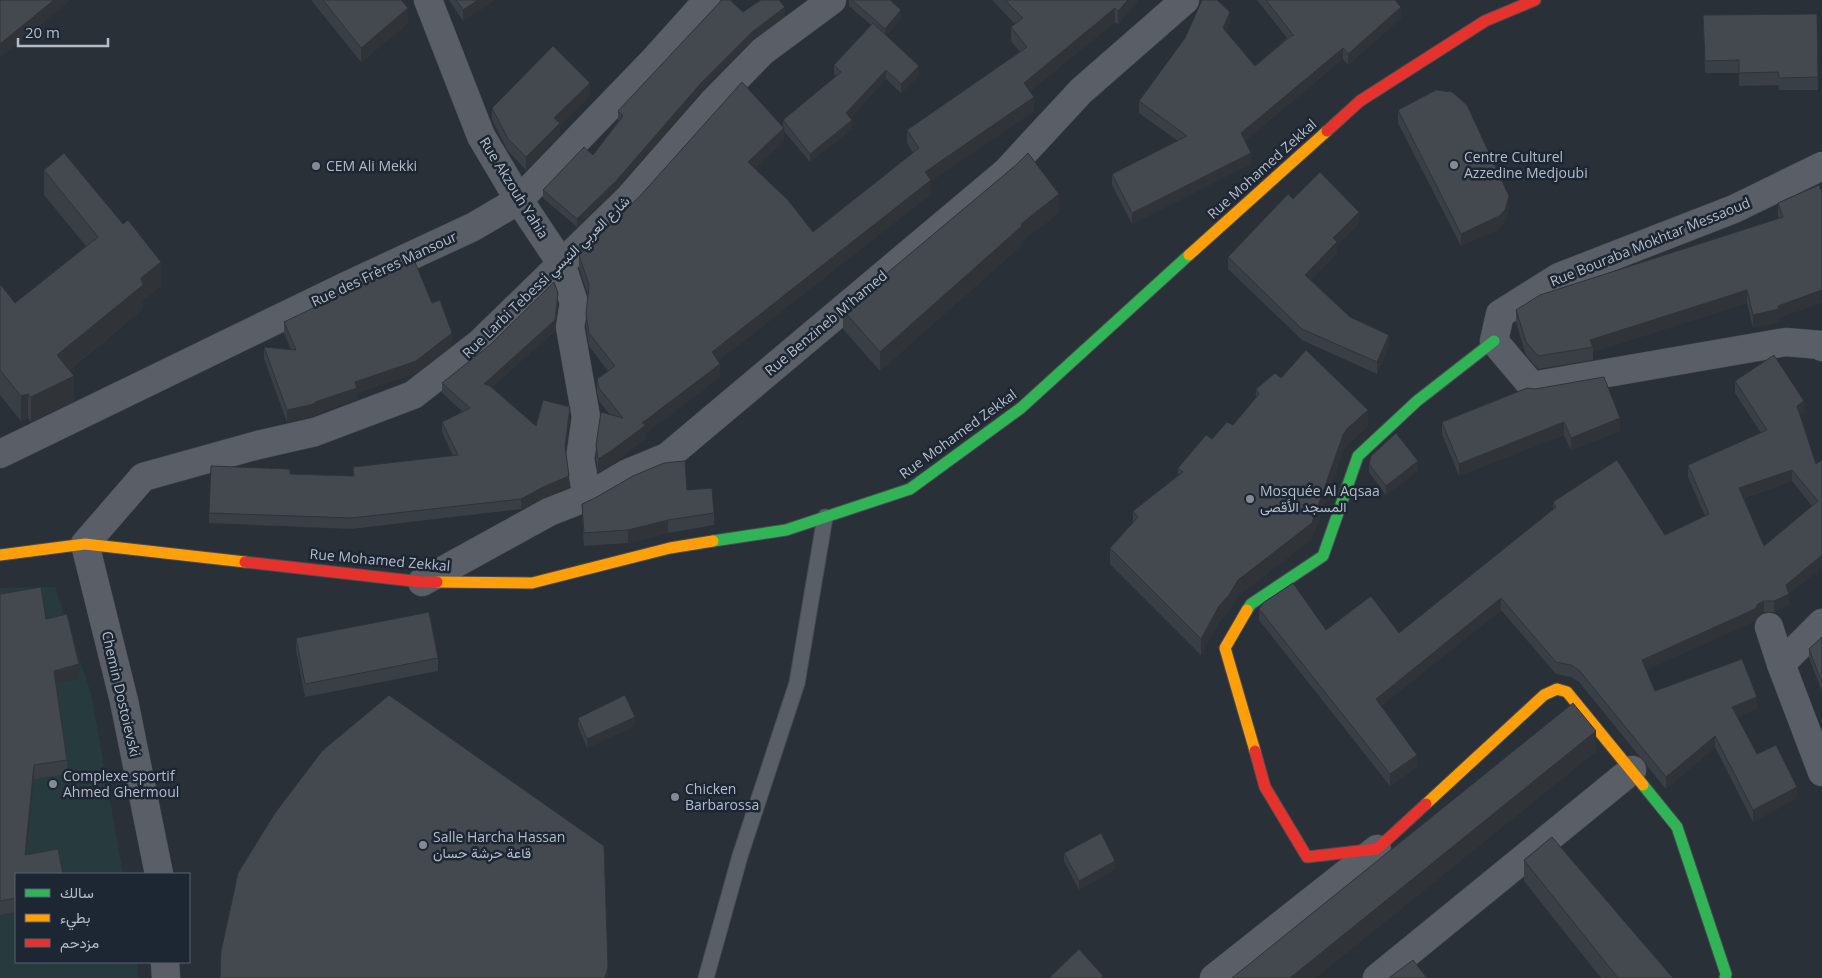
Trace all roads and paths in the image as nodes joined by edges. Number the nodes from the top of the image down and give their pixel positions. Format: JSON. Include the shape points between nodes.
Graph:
{"nodes":[{"id":1,"x":428,"y":0,"type":"edge"},
{"id":2,"x":708,"y":0,"type":"edge"},
{"id":3,"x":832,"y":0,"type":"edge"},
{"id":4,"x":1185,"y":0,"type":"edge"},
{"id":5,"x":1535,"y":0,"type":"edge"},
{"id":6,"x":1822,"y":166,"type":"edge"},
{"id":7,"x":519,"y":200,"type":"junction"},
{"id":8,"x":561,"y":263,"type":"junction"},
{"id":9,"x":1494,"y":341,"type":"junction"},
{"id":10,"x":1822,"y":347,"type":"edge"},
{"id":11,"x":0,"y":454,"type":"edge"},
{"id":12,"x":587,"y":497,"type":"junction"},
{"id":13,"x":825,"y":517,"type":"junction"},
{"id":14,"x":85,"y":544,"type":"junction"},
{"id":15,"x":0,"y":555,"type":"edge"},
{"id":16,"x":422,"y":582,"type":"junction"},
{"id":17,"x":1822,"y":623,"type":"edge"},
{"id":18,"x":1769,"y":628,"type":"dead end"},
{"id":19,"x":1781,"y":664,"type":"junction"},
{"id":20,"x":1632,"y":770,"type":"junction"},
{"id":21,"x":1822,"y":772,"type":"edge"},
{"id":22,"x":1377,"y":849,"type":"junction"},
{"id":23,"x":159,"y":873,"type":"edge"},
{"id":24,"x":165,"y":963,"type":"edge"},
{"id":25,"x":166,"y":978,"type":"edge"},
{"id":26,"x":706,"y":978,"type":"edge"},
{"id":27,"x":1214,"y":978,"type":"edge"},
{"id":28,"x":1377,"y":978,"type":"edge"},
{"id":29,"x":1725,"y":978,"type":"edge"}],
"edges":[{"from":1,"to":7,"type":"street","name":"Rue Akzouh Yahia","via":[[481,136]]},
{"from":2,"to":7,"type":"street","name":"Rue des Frères Mansour"},
{"from":3,"to":8,"type":"street","name":"Rue Larbi Tebessi شارع العربي التبسي","via":[[762,51],[628,199]]},
{"from":4,"to":12,"type":"street","name":"Rue Benzineb M'hamed","via":[[1081,91],[1006,172],[667,457],[626,474]]},
{"from":5,"to":13,"type":"street","name":"Rue Mohamed Zekkal","via":[[1484,21],[1360,101],[1021,408],[958,455],[910,489]]},
{"from":6,"to":9,"type":"street","name":"Rue Bouraba Mokhtar Messaoud","via":[[1734,209],[1559,277],[1500,314]]},
{"from":7,"to":8,"type":"street","name":"Rue Akzouh Yahia"},
{"from":7,"to":11,"type":"street","name":"Rue des Frères Mansour","via":[[473,227]]},
{"from":8,"to":12,"type":"street","name":"Rue Akzouh Yahia","via":[[574,303],[570,327],[586,417],[580,459]]},
{"from":8,"to":14,"type":"street","name":"Rue Larbi Tebessi شارع العربي التبسي","via":[[480,342],[413,395],[315,432],[143,477]]},
{"from":9,"to":10,"type":"street","via":[[1532,386],[1786,342]]},
{"from":9,"to":22,"type":"street","via":[[1417,400],[1358,456],[1324,556],[1251,604],[1225,648],[1265,787],[1307,857]]},
{"from":12,"to":16,"type":"street","name":"Rue Benzineb M'hamed","via":[[548,512]]},
{"from":13,"to":16,"type":"street","name":"Rue Mohamed Zekkal","via":[[786,530],[670,548],[532,583]]},
{"from":13,"to":26,"type":"lane","via":[[797,683],[740,856]]},
{"from":14,"to":15,"type":"street","name":"Rue Mohamed Zekkal"},
{"from":14,"to":16,"type":"street","name":"Rue Mohamed Zekkal"},
{"from":14,"to":23,"type":"street","name":"Chemin Dostoievski","via":[[124,701]]},
{"from":17,"to":19,"type":"street"},
{"from":18,"to":19,"type":"street"},
{"from":19,"to":21,"type":"street"},
{"from":20,"to":22,"type":"street","via":[[1567,692],[1557,689],[1544,695]]},
{"from":20,"to":28,"type":"street"},
{"from":20,"to":29,"type":"street","via":[[1677,827]]},
{"from":22,"to":27,"type":"street"},
{"from":24,"to":25,"type":"street"}]}
